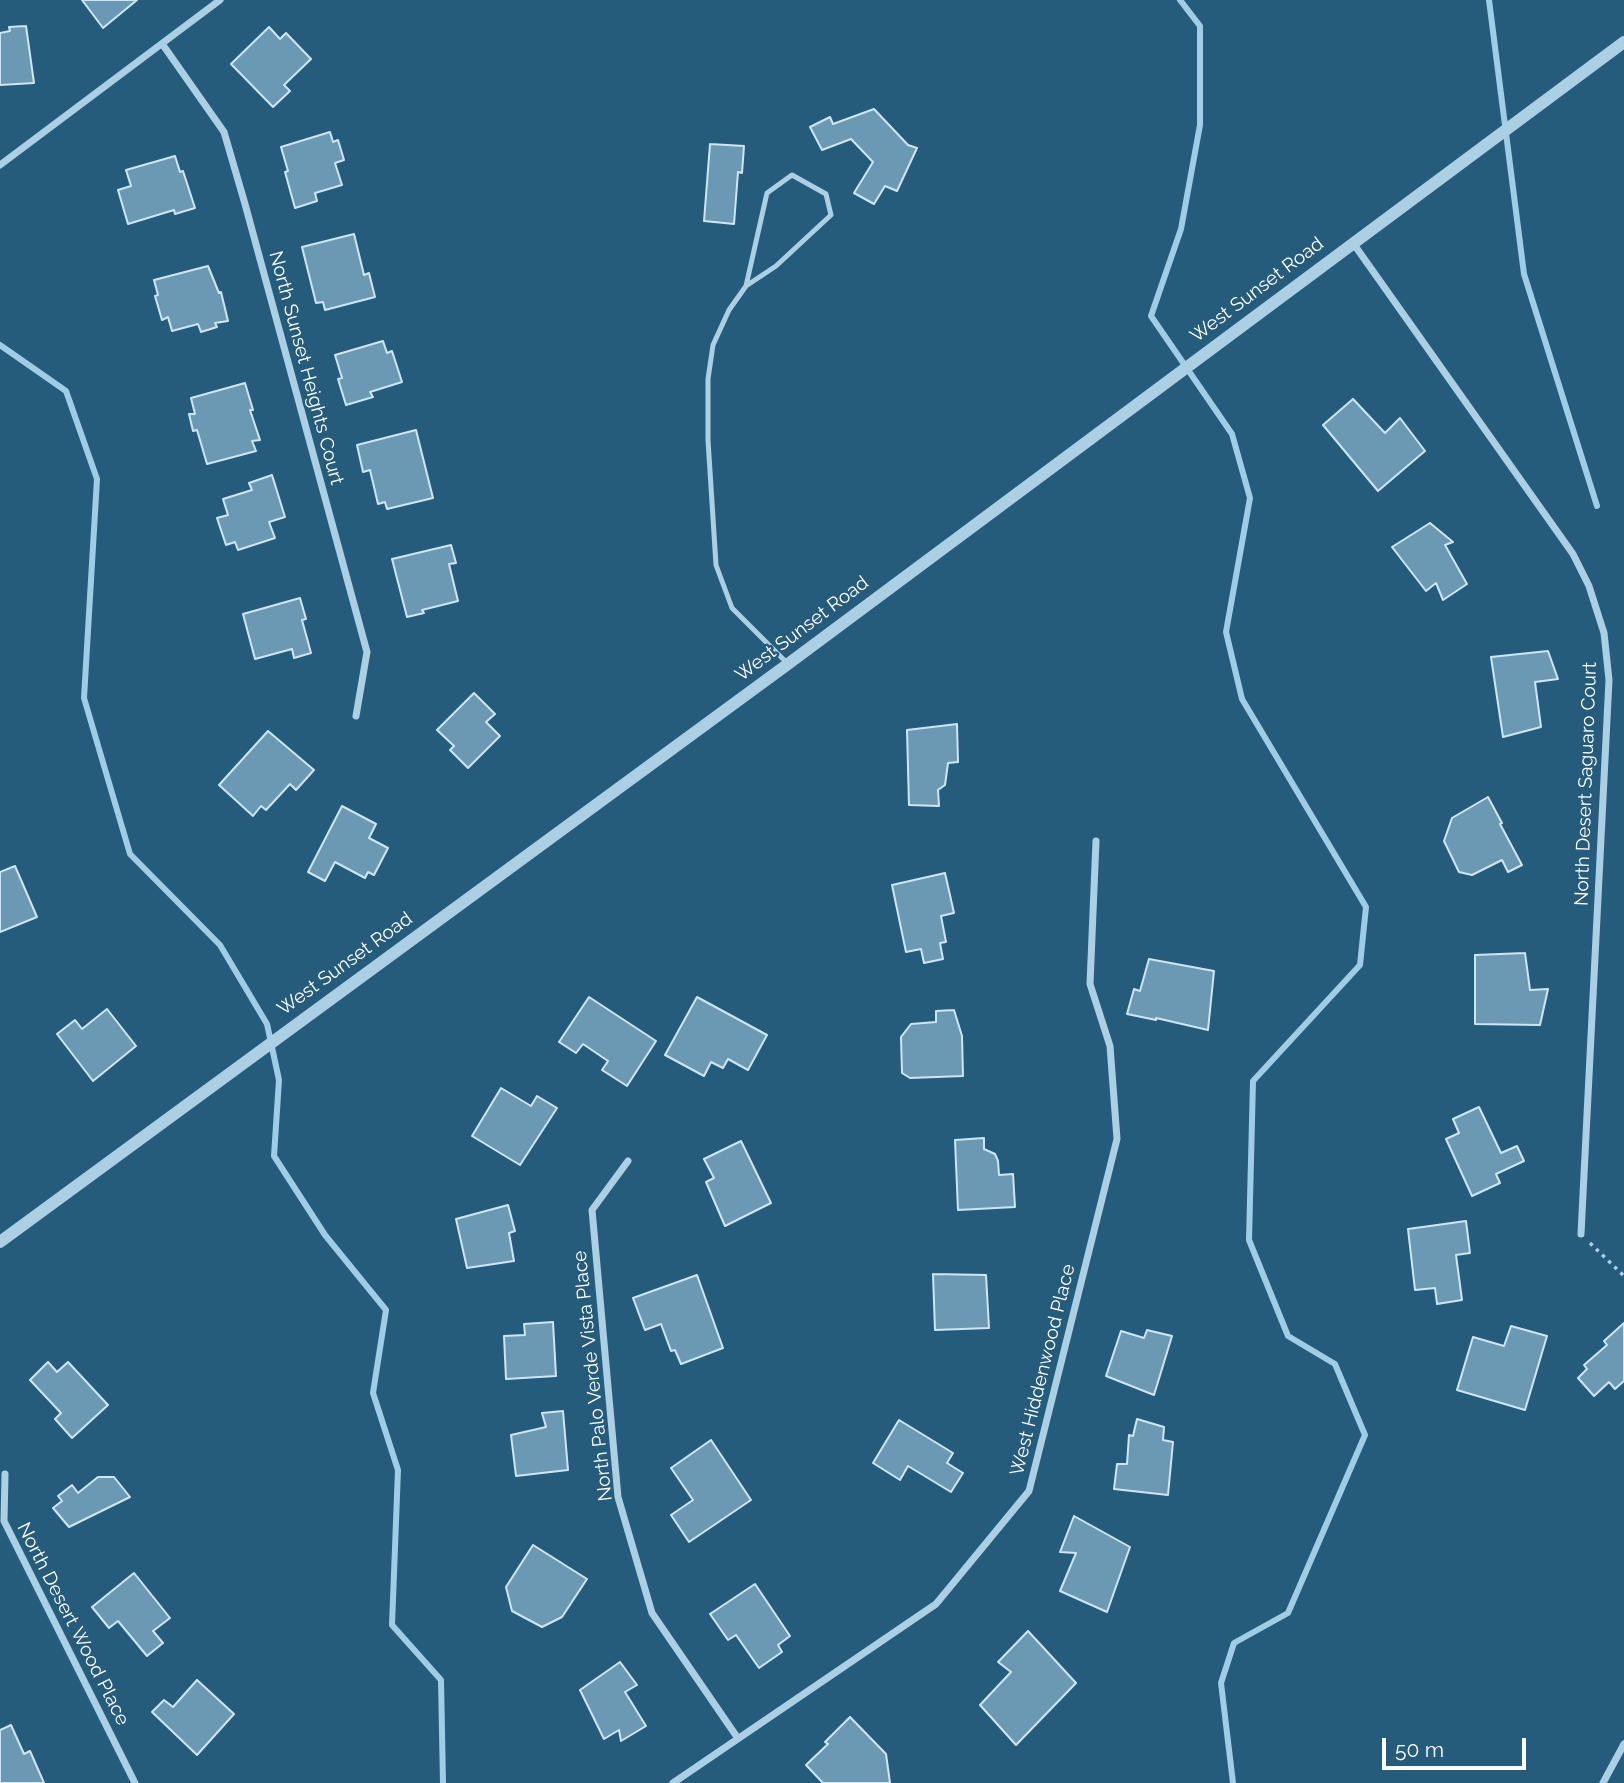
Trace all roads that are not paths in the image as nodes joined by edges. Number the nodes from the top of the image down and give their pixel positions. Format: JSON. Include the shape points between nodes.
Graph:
{"nodes":[{"id":1,"x":220,"y":0,"type":"edge"},
{"id":2,"x":1624,"y":42,"type":"edge"},
{"id":3,"x":163,"y":45,"type":"junction"},
{"id":4,"x":0,"y":165,"type":"edge"},
{"id":5,"x":1353,"y":242,"type":"junction"},
{"id":6,"x":746,"y":286,"type":"junction"},
{"id":7,"x":788,"y":664,"type":"junction"},
{"id":8,"x":356,"y":716,"type":"dead end"},
{"id":9,"x":1096,"y":841,"type":"dead end"},
{"id":10,"x":628,"y":1161,"type":"dead end"},
{"id":11,"x":1581,"y":1234,"type":"road end"},
{"id":12,"x":0,"y":1242,"type":"edge"},
{"id":13,"x":5,"y":1475,"type":"dead end"},
{"id":14,"x":737,"y":1737,"type":"junction"},
{"id":15,"x":1624,"y":1744,"type":"edge"},
{"id":16,"x":135,"y":1783,"type":"edge"},
{"id":17,"x":673,"y":1783,"type":"edge"},
{"id":18,"x":1603,"y":1783,"type":"edge"}],
"edges":[{"from":1,"to":3,"type":"street"},
{"from":2,"to":5,"type":"street","name":"West Sunset Road"},
{"from":3,"to":4,"type":"street"},
{"from":3,"to":8,"type":"street","name":"North Sunset Heights Court","via":[[224,132],[245,204],[367,652]]},
{"from":5,"to":7,"type":"street","name":"West Sunset Road"},
{"from":5,"to":11,"type":"street","name":"North Desert Saguaro Court","via":[[1573,554],[1604,633],[1609,680]]},
{"from":6,"to":6,"type":"lane","via":[[776,266],[831,215],[826,194],[792,175],[766,193]]},
{"from":6,"to":7,"type":"lane","via":[[713,345],[708,379],[716,565],[732,608]]},
{"from":7,"to":12,"type":"street","name":"West Sunset Road"},
{"from":9,"to":14,"type":"street","name":"West Hiddenwood Place","via":[[1090,984],[1110,1046],[1117,1139],[1029,1490],[936,1604]]},
{"from":10,"to":14,"type":"street","name":"North Palo Verde Vista Place","via":[[592,1210],[618,1497],[652,1614]]},
{"from":13,"to":16,"type":"street","name":"North Desert Wood Place","via":[[4,1521]]},
{"from":14,"to":17,"type":"street","name":"West Hiddenwood Place"},
{"from":15,"to":18,"type":"street"}]}
